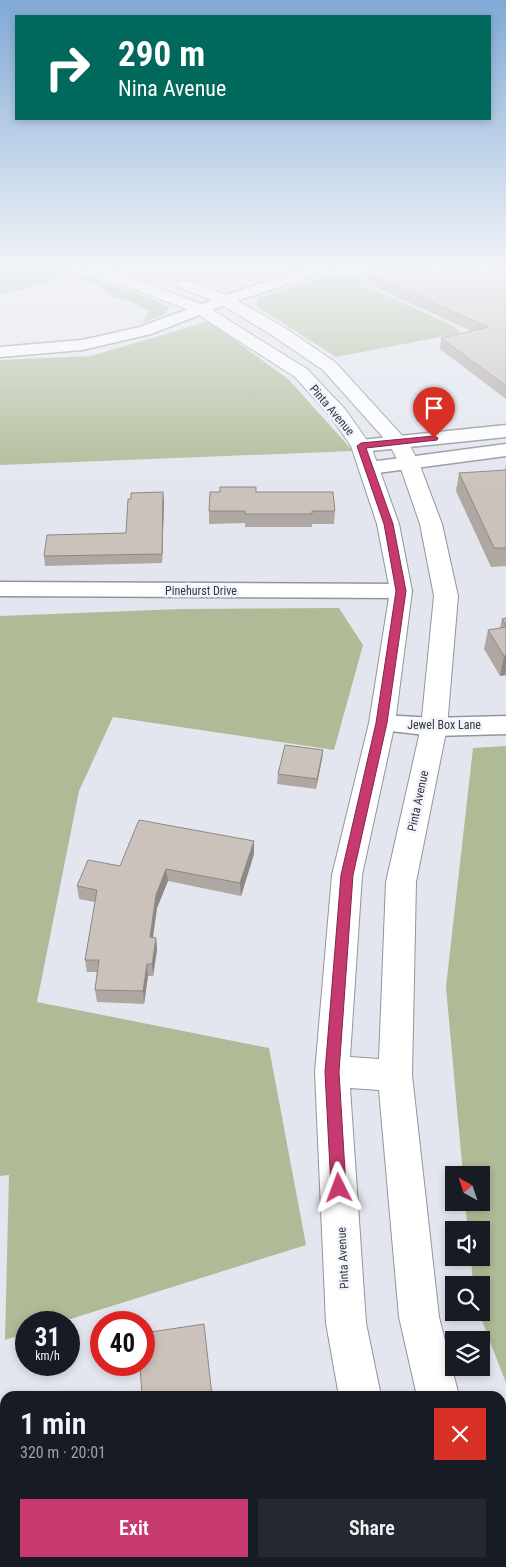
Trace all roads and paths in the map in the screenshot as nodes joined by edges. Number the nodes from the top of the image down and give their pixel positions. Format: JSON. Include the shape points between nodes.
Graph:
{"nodes":[{"id":1,"x":108,"y":339,"type":"edge"},
{"id":2,"x":257,"y":339,"type":"edge"},
{"id":3,"x":289,"y":339,"type":"edge"},
{"id":4,"x":0,"y":352,"type":"edge"},
{"id":5,"x":506,"y":431,"type":"edge"},
{"id":6,"x":506,"y":450,"type":"edge"},
{"id":7,"x":403,"y":452,"type":"junction"},
{"id":8,"x":366,"y":457,"type":"junction"},
{"id":9,"x":0,"y":589,"type":"edge"},
{"id":10,"x":401,"y":591,"type":"junction"},
{"id":11,"x":382,"y":723,"type":"junction"},
{"id":12,"x":506,"y":725,"type":"edge"},
{"id":13,"x":434,"y":727,"type":"junction"},
{"id":14,"x":332,"y":1072,"type":"junction"},
{"id":15,"x":395,"y":1075,"type":"junction"},
{"id":16,"x":359,"y":1391,"type":"edge"},
{"id":17,"x":437,"y":1391,"type":"edge"}],
"edges":[{"from":1,"to":4,"type":"street","via":[[82,345]]},
{"from":2,"to":8,"type":"street","name":"Pinta Avenue","via":[[301,373],[338,413]]},
{"from":3,"to":7,"type":"street","name":"Pinta Avenue","via":[[329,366]]},
{"from":5,"to":7,"type":"street"},
{"from":6,"to":7,"type":"street"},
{"from":7,"to":8,"type":"street"},
{"from":7,"to":13,"type":"street","name":"Pinta Avenue","via":[[431,524],[446,596]]},
{"from":8,"to":10,"type":"street","name":"Pinta Avenue","via":[[388,524]]},
{"from":9,"to":10,"type":"street","name":"Pinehurst Drive"},
{"from":10,"to":11,"type":"street","name":"Pinta Avenue"},
{"from":11,"to":13,"type":"street","name":"Jewel Box Lane"},
{"from":11,"to":14,"type":"street","name":"Pinta Avenue","via":[[347,875]]},
{"from":12,"to":13,"type":"street","name":"Jewel Box Lane"},
{"from":13,"to":15,"type":"street","name":"Pinta Avenue","via":[[401,882]]},
{"from":14,"to":15,"type":"street"},
{"from":14,"to":16,"type":"street","name":"Pinta Avenue","via":[[346,1323]]},
{"from":15,"to":17,"type":"street","name":"Pinta Avenue","via":[[419,1317]]}]}
